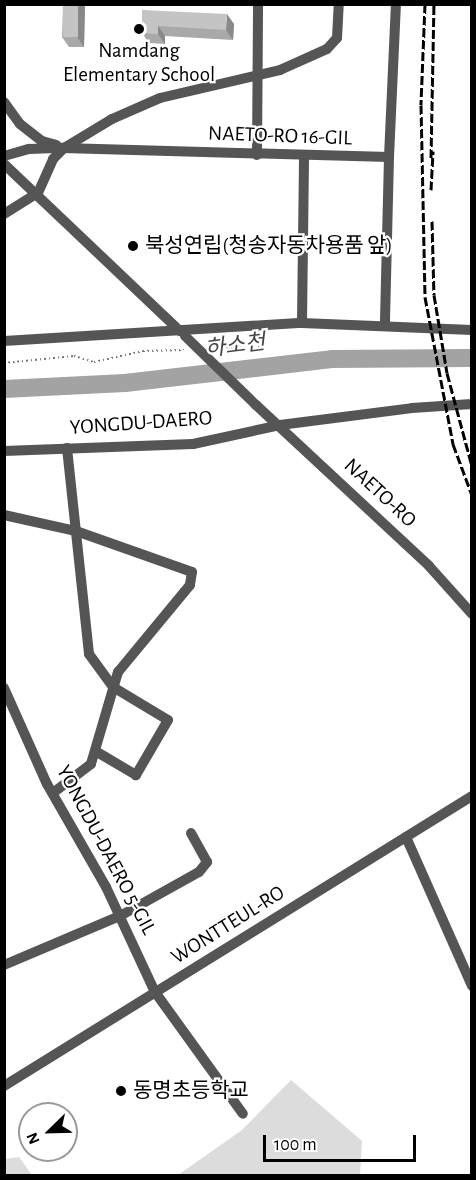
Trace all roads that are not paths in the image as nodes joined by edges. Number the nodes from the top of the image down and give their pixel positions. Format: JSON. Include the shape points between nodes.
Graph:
{"nodes":[{"id":1,"x":258,"y":4,"type":"edge"},
{"id":2,"x":339,"y":4,"type":"edge"},
{"id":3,"x":396,"y":4,"type":"edge"},
{"id":4,"x":257,"y":76,"type":"junction"},
{"id":5,"x":4,"y":102,"type":"edge"},
{"id":6,"x":64,"y":148,"type":"junction"},
{"id":7,"x":257,"y":155,"type":"junction"},
{"id":8,"x":4,"y":156,"type":"edge"},
{"id":9,"x":304,"y":157,"type":"junction"},
{"id":10,"x":389,"y":158,"type":"junction"},
{"id":11,"x":4,"y":164,"type":"edge"},
{"id":12,"x":38,"y":193,"type":"junction"},
{"id":13,"x":4,"y":214,"type":"edge"},
{"id":14,"x":302,"y":322,"type":"junction"},
{"id":15,"x":386,"y":325,"type":"junction"},
{"id":16,"x":471,"y":330,"type":"edge"},
{"id":17,"x":181,"y":332,"type":"junction"},
{"id":18,"x":4,"y":341,"type":"edge"},
{"id":19,"x":471,"y":404,"type":"edge"},
{"id":20,"x":280,"y":425,"type":"junction"},
{"id":21,"x":67,"y":448,"type":"junction"},
{"id":22,"x":4,"y":451,"type":"edge"},
{"id":23,"x":4,"y":515,"type":"edge"},
{"id":24,"x":76,"y":531,"type":"junction"},
{"id":25,"x":471,"y":614,"type":"edge"},
{"id":26,"x":113,"y":687,"type":"junction"},
{"id":27,"x":4,"y":688,"type":"edge"},
{"id":28,"x":97,"y":752,"type":"junction"},
{"id":29,"x":53,"y":793,"type":"junction"},
{"id":30,"x":471,"y":796,"type":"edge"},
{"id":31,"x":191,"y":833,"type":"dead end"},
{"id":32,"x":406,"y":837,"type":"junction"},
{"id":33,"x":120,"y":916,"type":"junction"},
{"id":34,"x":4,"y":965,"type":"edge"},
{"id":35,"x":471,"y":986,"type":"edge"},
{"id":36,"x":155,"y":992,"type":"junction"},
{"id":37,"x":4,"y":1086,"type":"edge"},
{"id":38,"x":243,"y":1114,"type":"dead end"}],
"edges":[{"from":1,"to":4,"type":"street"},
{"from":2,"to":4,"type":"street","via":[[334,44],[299,63]]},
{"from":3,"to":10,"type":"street"},
{"from":4,"to":6,"type":"street","via":[[159,98],[112,119]]},
{"from":4,"to":7,"type":"street"},
{"from":5,"to":6,"type":"street","via":[[20,123],[42,141]]},
{"from":6,"to":7,"type":"street","name":"NAETO-RO 16-GIL"},
{"from":6,"to":8,"type":"street","name":"NAETO-RO 16-GIL","via":[[29,149]]},
{"from":6,"to":12,"type":"street","via":[[52,159]]},
{"from":7,"to":9,"type":"street","name":"NAETO-RO 16-GIL"},
{"from":9,"to":10,"type":"street","name":"NAETO-RO 16-GIL"},
{"from":9,"to":14,"type":"street"},
{"from":10,"to":15,"type":"street"},
{"from":11,"to":12,"type":"street"},
{"from":12,"to":13,"type":"street"},
{"from":12,"to":17,"type":"street"},
{"from":14,"to":15,"type":"street"},
{"from":14,"to":17,"type":"street"},
{"from":15,"to":16,"type":"street"},
{"from":17,"to":18,"type":"street"},
{"from":17,"to":20,"type":"street","name":"NAETO-RO","bridge":true},
{"from":19,"to":20,"type":"street","name":"YONGDU-DAERO"},
{"from":20,"to":21,"type":"street","name":"YONGDU-DAERO","via":[[193,444]]},
{"from":20,"to":25,"type":"street","name":"NAETO-RO","via":[[429,566]]},
{"from":21,"to":22,"type":"street","name":"YONGDU-DAERO"},
{"from":21,"to":24,"type":"street"},
{"from":23,"to":24,"type":"street"},
{"from":24,"to":26,"type":"street","via":[[89,654]]},
{"from":24,"to":26,"type":"street","via":[[192,572],[190,585],[118,672]]},
{"from":26,"to":28,"type":"street"},
{"from":26,"to":28,"type":"street","via":[[168,720],[135,776]]},
{"from":27,"to":29,"type":"street","name":"YONGDU-DAERO 5-GIL"},
{"from":28,"to":29,"type":"street","via":[[81,776]]},
{"from":29,"to":33,"type":"street","name":"YONGDU-DAERO 5-GIL"},
{"from":30,"to":32,"type":"street","name":"WONTTEUL-RO"},
{"from":31,"to":33,"type":"street","via":[[203,852],[205,867]]},
{"from":32,"to":35,"type":"street"},
{"from":32,"to":36,"type":"street","name":"WONTTEUL-RO"},
{"from":33,"to":34,"type":"street"},
{"from":33,"to":36,"type":"street","name":"YONGDU-DAERO 5-GIL"},
{"from":36,"to":37,"type":"street","name":"WONTTEUL-RO"},
{"from":36,"to":38,"type":"street","name":"YONGDU-DAERO 5-GIL"}]}
